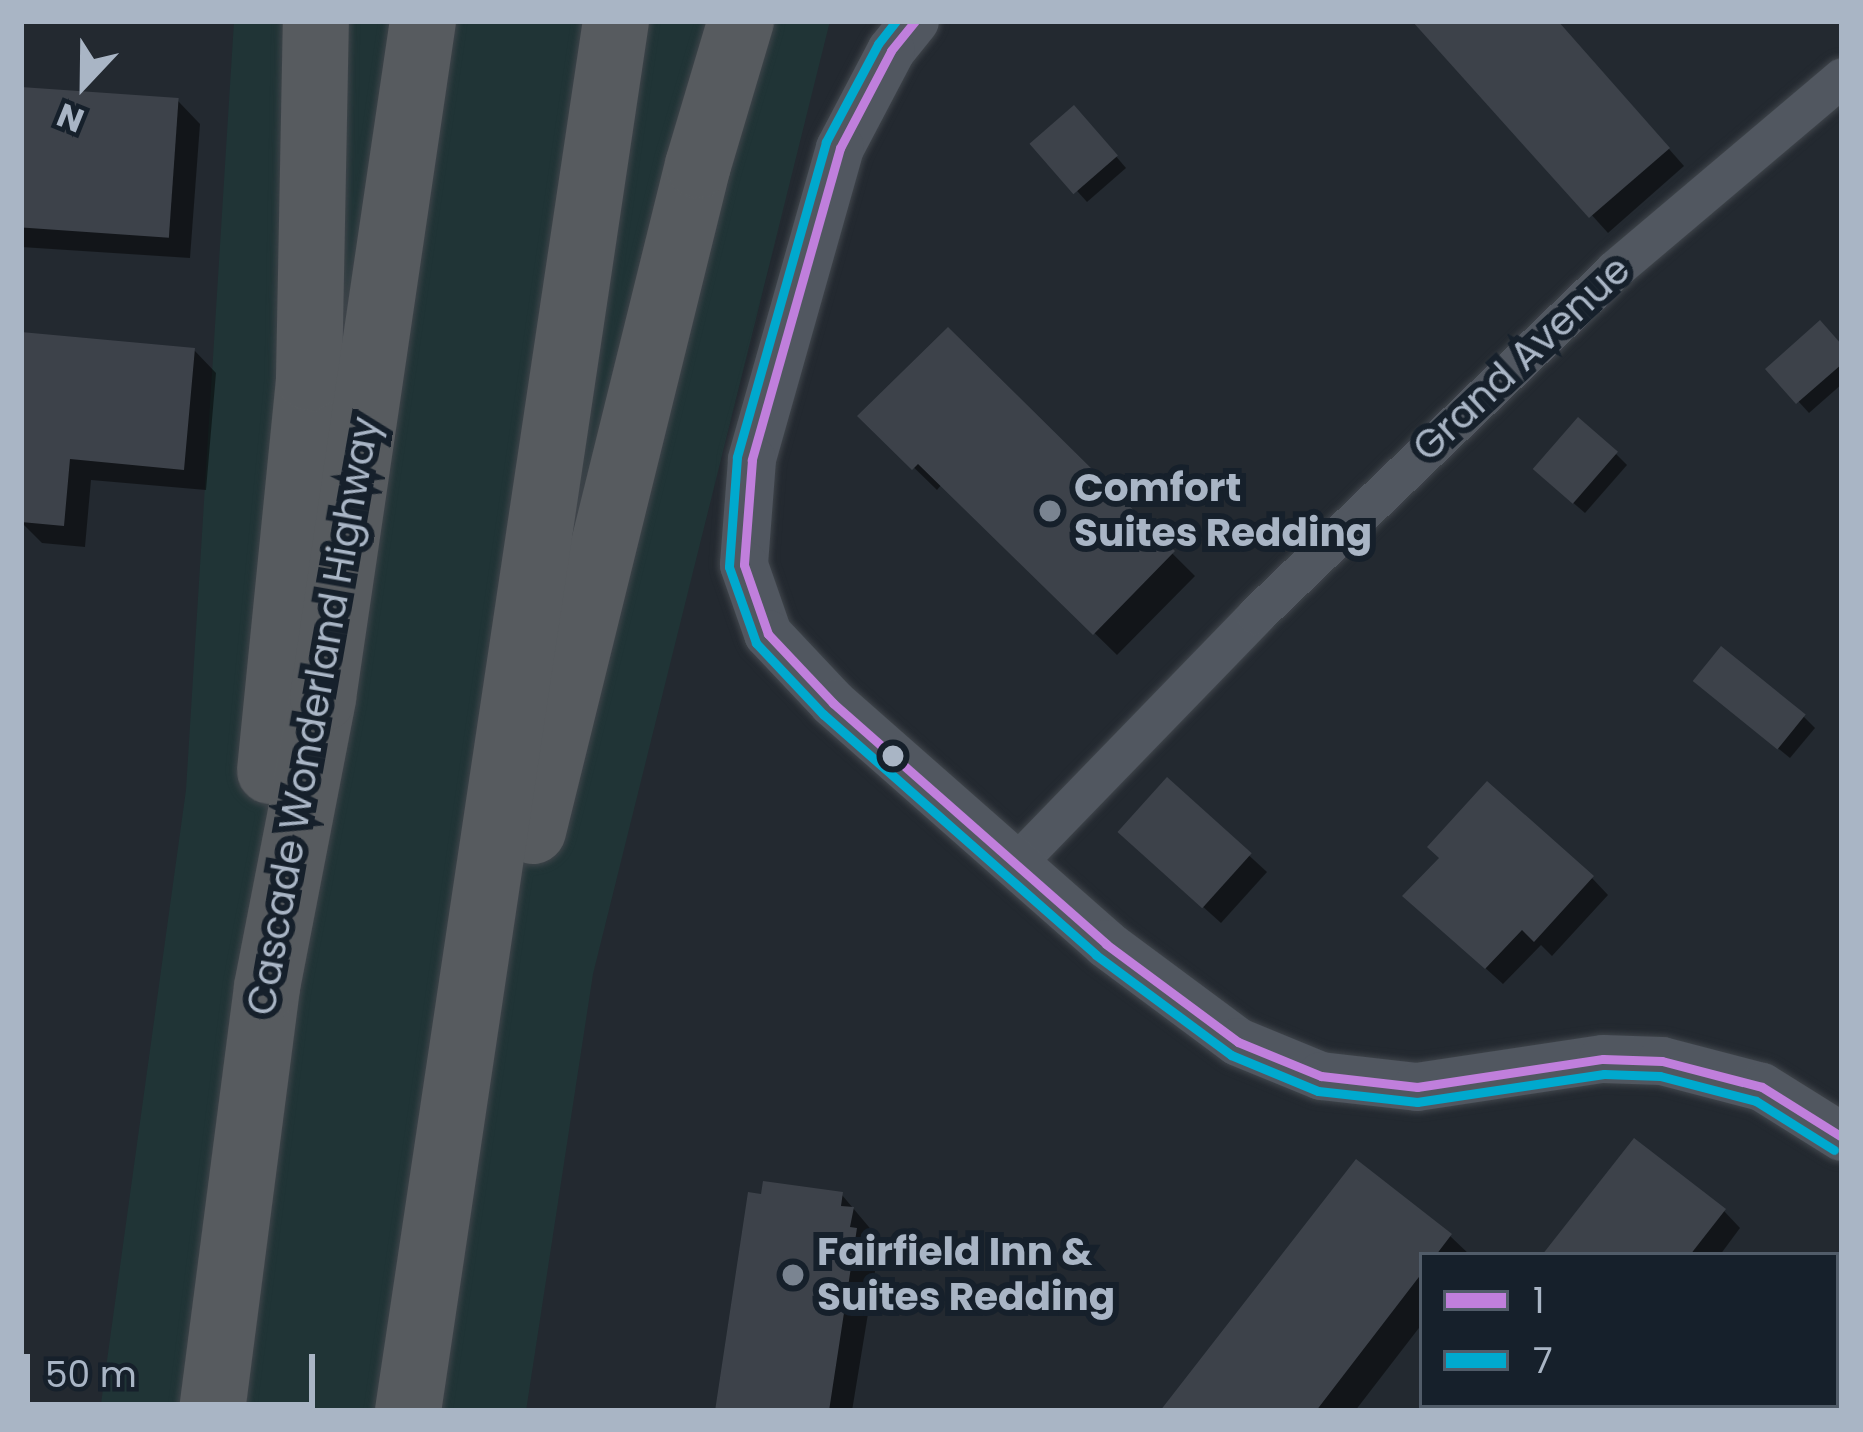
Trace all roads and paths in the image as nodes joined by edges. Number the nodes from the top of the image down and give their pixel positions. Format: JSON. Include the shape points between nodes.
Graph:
{"nodes":[{"id":1,"x":316,"y":21,"type":"edge"},
{"id":2,"x":423,"y":21,"type":"edge"},
{"id":3,"x":616,"y":21,"type":"edge"},
{"id":4,"x":740,"y":21,"type":"edge"},
{"id":5,"x":915,"y":21,"type":"edge"},
{"id":6,"x":1842,"y":77,"type":"edge"},
{"id":7,"x":1016,"y":863,"type":"junction"},
{"id":8,"x":267,"y":987,"type":"junction"},
{"id":9,"x":458,"y":1074,"type":"junction"},
{"id":10,"x":1842,"y":1137,"type":"edge"},
{"id":11,"x":212,"y":1411,"type":"edge"},
{"id":12,"x":408,"y":1411,"type":"edge"}],
"edges":[{"from":1,"to":8,"type":"highway","via":[[309,378],[265,814]]},
{"from":2,"to":8,"type":"highway","name":"Cascade Wonderland Highway","via":[[323,698]]},
{"from":3,"to":9,"type":"highway"},
{"from":4,"to":9,"type":"highway","via":[[505,950]]},
{"from":5,"to":7,"type":"street","via":[[863,100],[824,197],[752,460],[744,565],[768,634],[799,670]]},
{"from":6,"to":7,"type":"street","name":"Grand Avenue","via":[[1581,300],[1256,615]]},
{"from":7,"to":10,"type":"street","via":[[1206,1022],[1321,1076],[1418,1087],[1603,1059],[1662,1061],[1762,1087]]},
{"from":8,"to":11,"type":"highway","name":"Cascade Wonderland Highway"},
{"from":9,"to":12,"type":"highway"}]}
